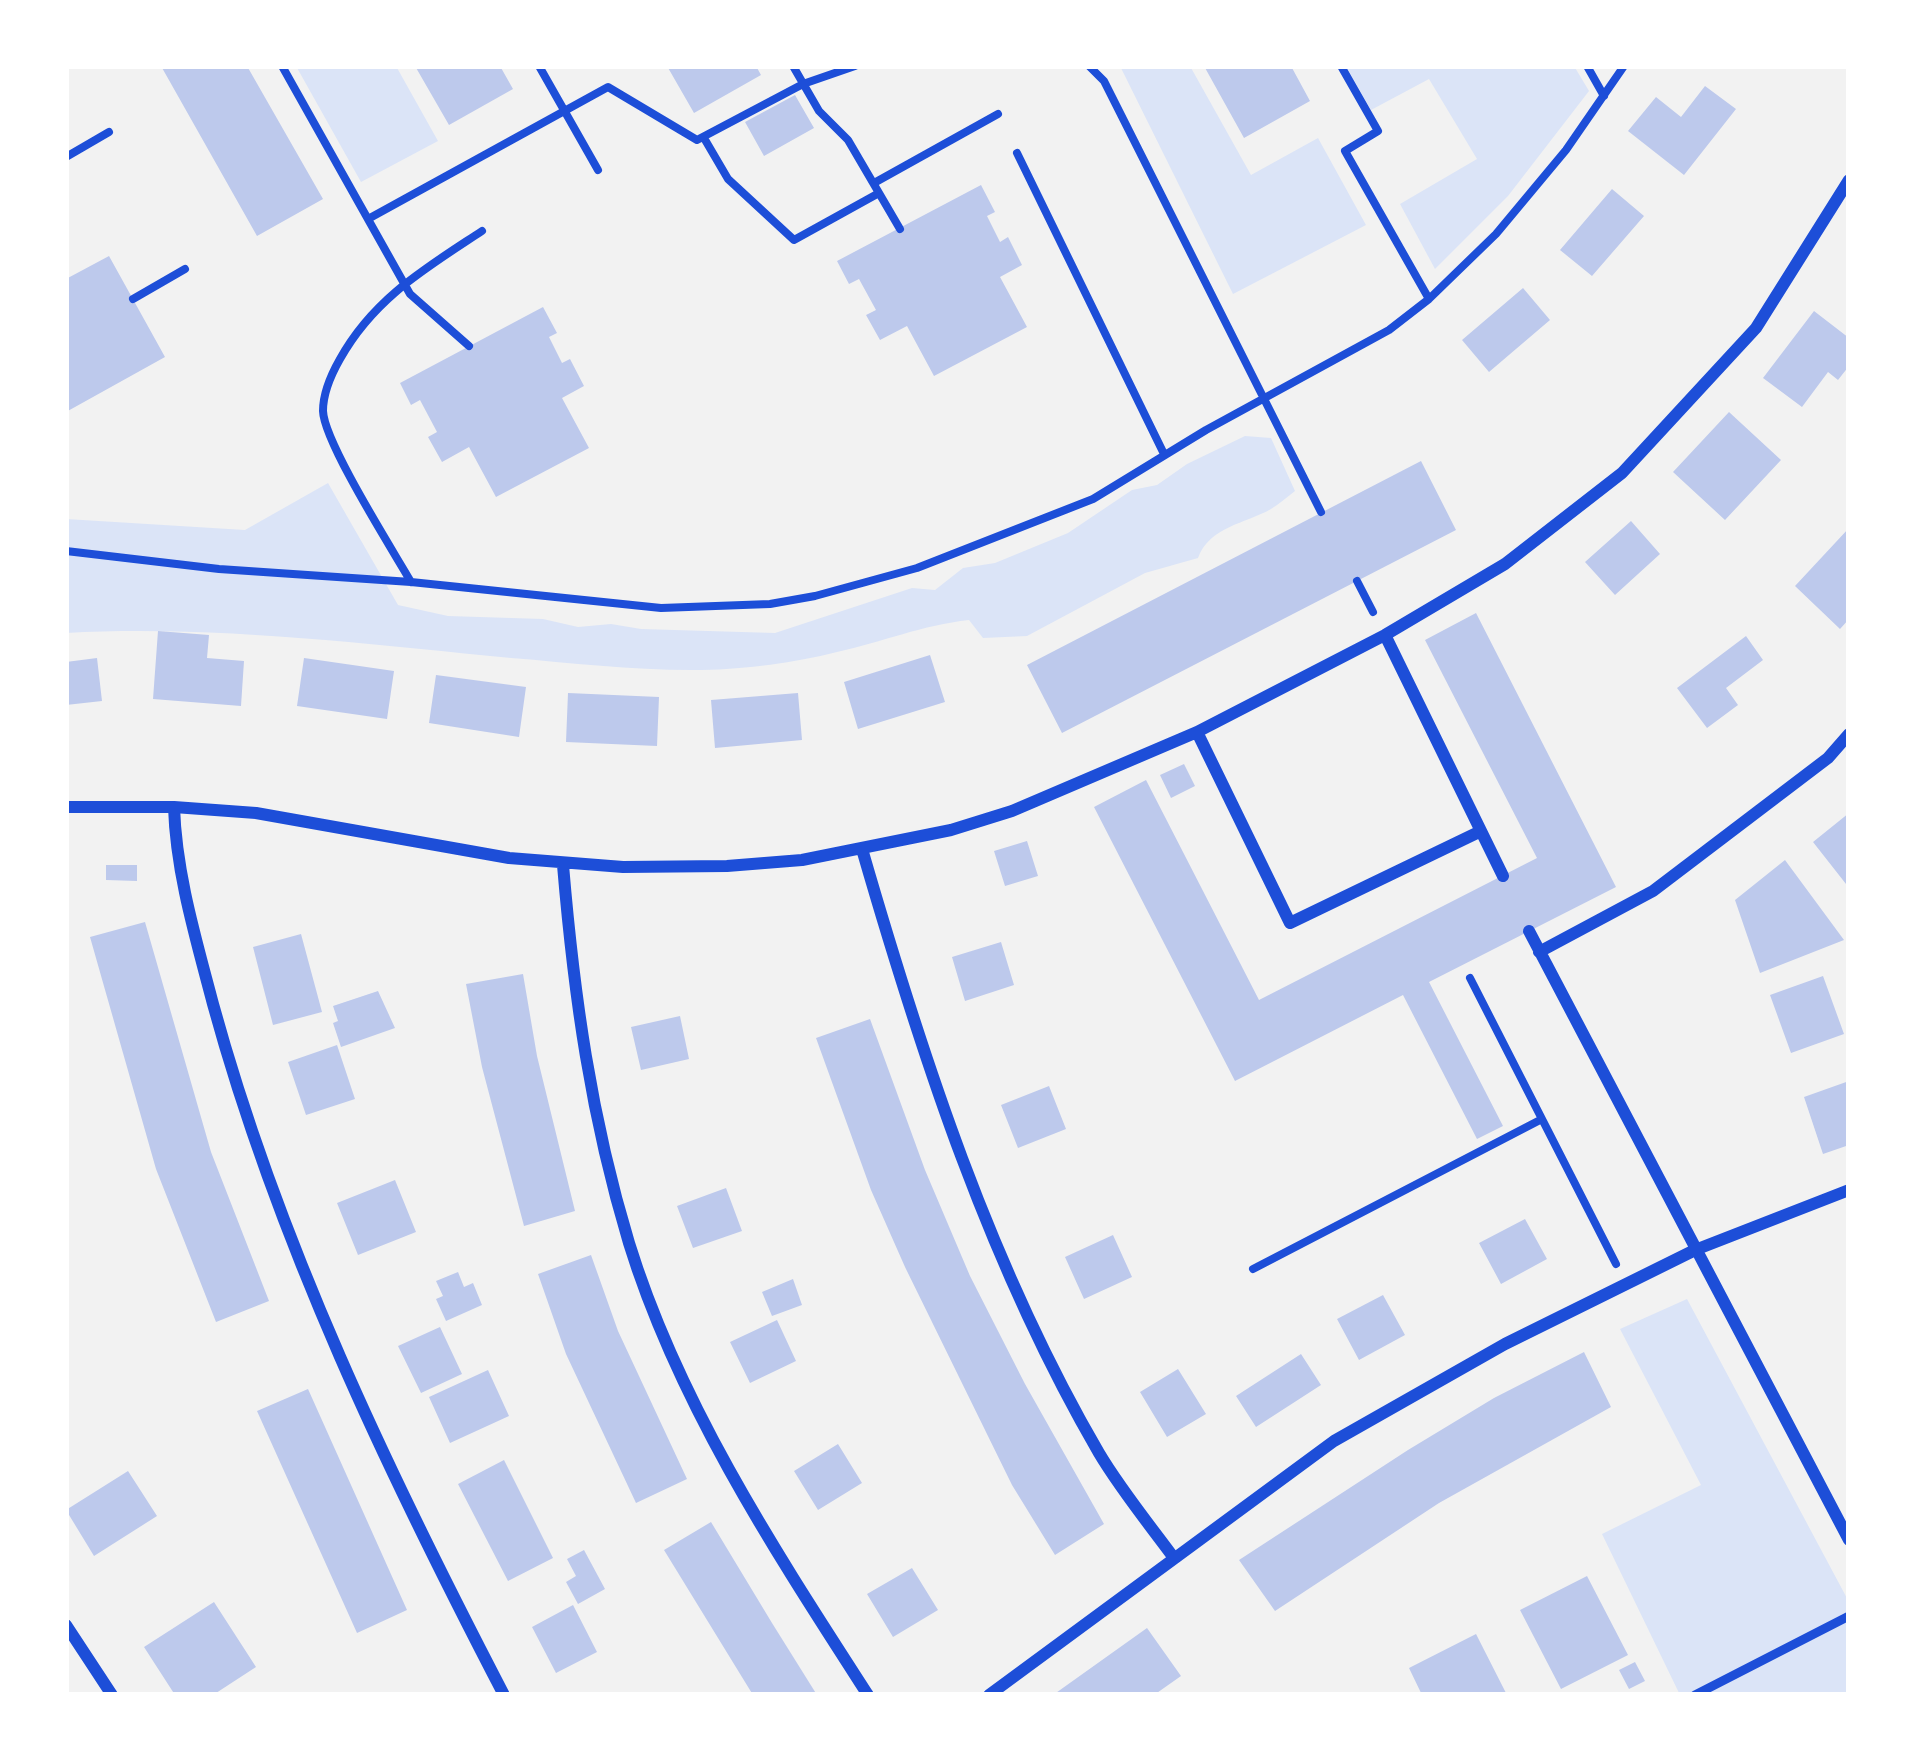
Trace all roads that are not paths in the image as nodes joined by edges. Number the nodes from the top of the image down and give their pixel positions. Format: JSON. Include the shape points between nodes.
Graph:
{"nodes":[{"id":1,"x":1849,"y":180,"type":"edge"},
{"id":2,"x":1385,"y":635,"type":"junction"},
{"id":3,"x":1197,"y":733,"type":"junction"},
{"id":4,"x":1849,"y":734,"type":"edge"},
{"id":5,"x":174,"y":806,"type":"junction"},
{"id":6,"x":66,"y":807,"type":"edge"},
{"id":7,"x":1481,"y":831,"type":"junction"},
{"id":8,"x":862,"y":849,"type":"junction"},
{"id":9,"x":563,"y":866,"type":"junction"},
{"id":10,"x":1503,"y":876,"type":"dead end"},
{"id":11,"x":1529,"y":931,"type":"dead end"},
{"id":12,"x":1539,"y":952,"type":"junction"},
{"id":13,"x":1849,"y":1190,"type":"edge"},
{"id":14,"x":1696,"y":1250,"type":"junction"},
{"id":15,"x":1849,"y":1540,"type":"edge"},
{"id":16,"x":1174,"y":1558,"type":"junction"},
{"id":17,"x":1849,"y":1616,"type":"edge"},
{"id":18,"x":66,"y":1625,"type":"edge"},
{"id":19,"x":112,"y":1695,"type":"edge"},
{"id":20,"x":504,"y":1695,"type":"edge"},
{"id":21,"x":868,"y":1695,"type":"edge"},
{"id":22,"x":988,"y":1695,"type":"edge"},
{"id":23,"x":1695,"y":1695,"type":"edge"}],
"edges":[{"from":1,"to":2,"type":"street","via":[[1756,328],[1622,473],[1505,564]]},
{"from":2,"to":3,"type":"street"},
{"from":2,"to":7,"type":"street"},
{"from":3,"to":7,"type":"street","via":[[1290,923]]},
{"from":3,"to":8,"type":"street","via":[[1012,811]]},
{"from":4,"to":12,"type":"street","via":[[1653,891]]},
{"from":5,"to":6,"type":"street"},
{"from":5,"to":9,"type":"street"},
{"from":5,"to":20,"type":"street","via":[[197,945],[239,1098],[386,1459]]},
{"from":7,"to":10,"type":"street"},
{"from":8,"to":9,"type":"street","via":[[727,866]]},
{"from":8,"to":16,"type":"street","via":[[993,1237],[1101,1456]]},
{"from":9,"to":21,"type":"street","via":[[587,1079],[631,1247],[744,1495]]},
{"from":11,"to":12,"type":"street"},
{"from":12,"to":14,"type":"street"},
{"from":13,"to":14,"type":"street"},
{"from":14,"to":15,"type":"street"},
{"from":14,"to":16,"type":"street","via":[[1334,1441]]},
{"from":16,"to":22,"type":"street"},
{"from":17,"to":23,"type":"lane"},
{"from":18,"to":19,"type":"street"}]}
